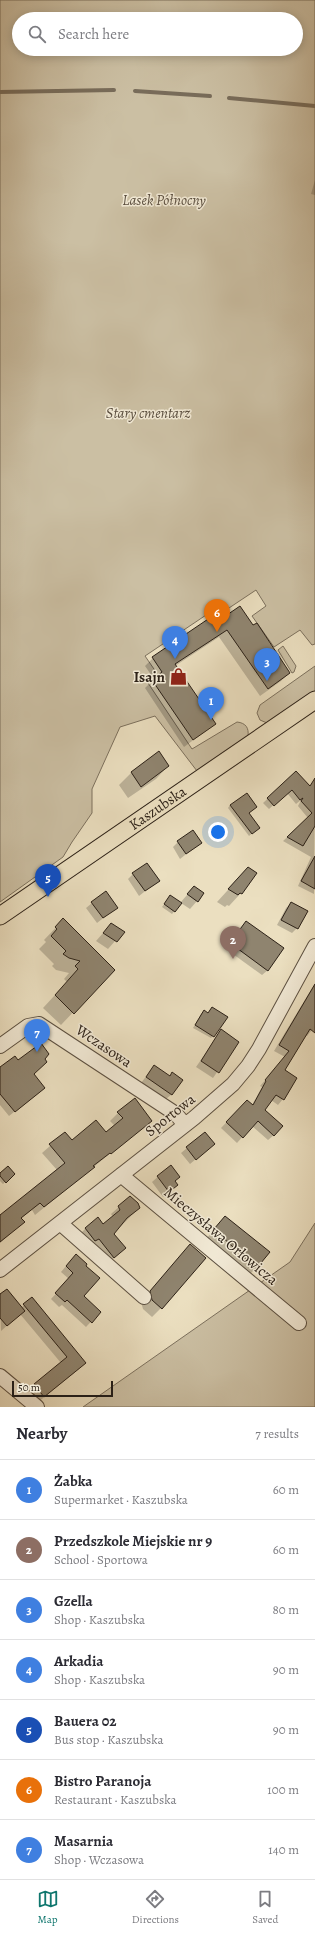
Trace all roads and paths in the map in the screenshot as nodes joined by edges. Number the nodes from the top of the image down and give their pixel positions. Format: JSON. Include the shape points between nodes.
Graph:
{"nodes":[{"id":1,"x":315,"y":700,"type":"edge"},
{"id":2,"x":0,"y":916,"type":"edge"},
{"id":3,"x":315,"y":946,"type":"edge"},
{"id":4,"x":0,"y":1046,"type":"edge"},
{"id":5,"x":186,"y":1125,"type":"junction"},
{"id":6,"x":120,"y":1175,"type":"junction"},
{"id":7,"x":60,"y":1223,"type":"junction"},
{"id":8,"x":0,"y":1270,"type":"edge"},
{"id":9,"x":144,"y":1298,"type":"dead end"},
{"id":10,"x":300,"y":1323,"type":"dead end"},
{"id":11,"x":0,"y":1376,"type":"edge"},
{"id":12,"x":37,"y":1407,"type":"edge"}],
"edges":[{"from":1,"to":2,"type":"main road","name":"Kaszubska"},
{"from":3,"to":5,"type":"street","name":"Sportowa","via":[[248,1066],[228,1088]]},
{"from":4,"to":5,"type":"street","name":"Wczasowa","via":[[28,1026],[39,1024],[176,1114]]},
{"from":5,"to":6,"type":"street","name":"Sportowa"},
{"from":6,"to":7,"type":"street","name":"Sportowa"},
{"from":6,"to":10,"type":"street","name":"Mieczysława Orłowicza"},
{"from":7,"to":8,"type":"street","name":"Sportowa"},
{"from":7,"to":9,"type":"street"},
{"from":11,"to":12,"type":"street"}]}
